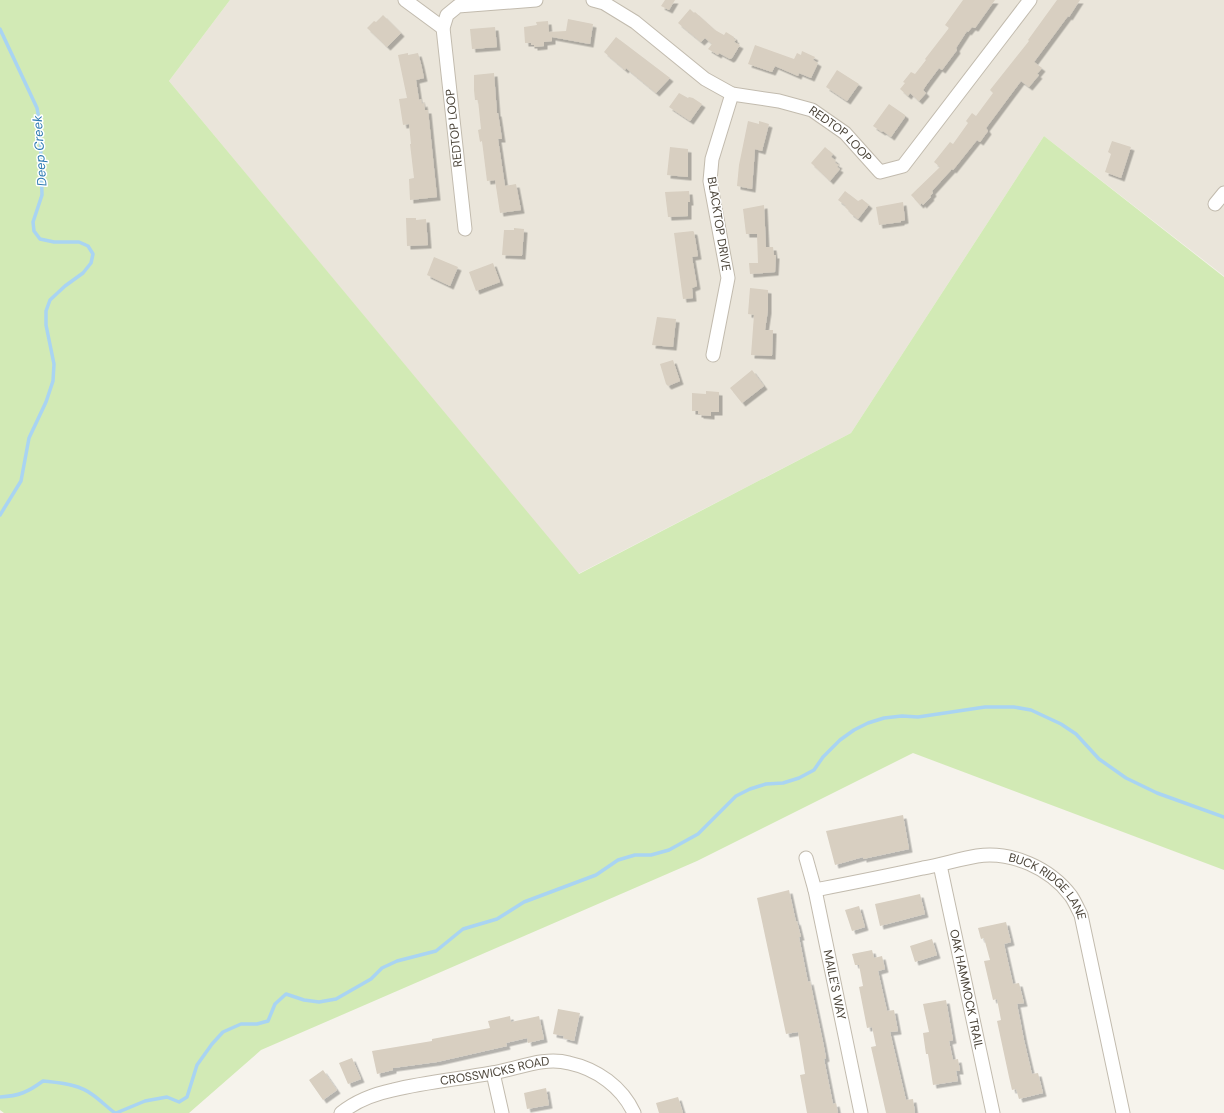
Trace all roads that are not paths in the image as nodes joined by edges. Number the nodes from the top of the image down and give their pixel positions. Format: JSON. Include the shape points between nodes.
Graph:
{"nodes":[{"id":1,"x":405,"y":0,"type":"edge"},
{"id":2,"x":536,"y":0,"type":"edge"},
{"id":3,"x":592,"y":0,"type":"edge"},
{"id":4,"x":1030,"y":0,"type":"edge"},
{"id":5,"x":455,"y":3,"type":"edge"},
{"id":6,"x":615,"y":4,"type":"edge"},
{"id":7,"x":443,"y":28,"type":"junction"},
{"id":8,"x":732,"y":94,"type":"junction"},
{"id":9,"x":1224,"y":193,"type":"edge"},
{"id":10,"x":1215,"y":204,"type":"dead end"},
{"id":11,"x":465,"y":229,"type":"dead end"},
{"id":12,"x":713,"y":355,"type":"dead end"},
{"id":13,"x":806,"y":858,"type":"dead end"},
{"id":14,"x":940,"y":865,"type":"junction"},
{"id":15,"x":815,"y":890,"type":"junction"},
{"id":16,"x":493,"y":1073,"type":"junction"},
{"id":17,"x":341,"y":1113,"type":"edge"},
{"id":18,"x":502,"y":1113,"type":"edge"},
{"id":19,"x":634,"y":1113,"type":"edge"},
{"id":20,"x":861,"y":1113,"type":"edge"},
{"id":21,"x":992,"y":1113,"type":"edge"},
{"id":22,"x":1123,"y":1113,"type":"edge"}],
"edges":[{"from":1,"to":7,"type":"street"},
{"from":2,"to":5,"type":"street"},
{"from":3,"to":6,"type":"street","name":"REDTOP LOOP"},
{"from":4,"to":8,"type":"street","name":"REDTOP LOOP","via":[[903,166],[880,172],[845,133],[812,110],[779,101]]},
{"from":5,"to":7,"type":"street","via":[[447,15]]},
{"from":6,"to":8,"type":"street","name":"REDTOP LOOP","via":[[705,79]]},
{"from":7,"to":11,"type":"street","name":"REDTOP LOOP"},
{"from":8,"to":12,"type":"street","name":"BLACKTOP DRIVE","via":[[712,159],[710,181],[728,278]]},
{"from":9,"to":10,"type":"street"},
{"from":13,"to":15,"type":"street","name":"MAILE'S WAY"},
{"from":14,"to":15,"type":"street","name":"BUCK RIDGE LANE"},
{"from":14,"to":21,"type":"street","name":"OAK HAMMOCK TRAIL"},
{"from":14,"to":22,"type":"street","name":"BUCK RIDGE LANE","via":[[977,856],[996,855],[1023,861],[1056,880],[1071,896],[1081,915]]},
{"from":15,"to":20,"type":"street","name":"MAILE'S WAY"},
{"from":16,"to":17,"type":"street","name":"CROSSWICKS ROAD","via":[[393,1090],[364,1099]]},
{"from":16,"to":18,"type":"street"},
{"from":16,"to":19,"type":"street","name":"CROSSWICKS ROAD","via":[[548,1061],[569,1062],[606,1079],[620,1091]]}]}
